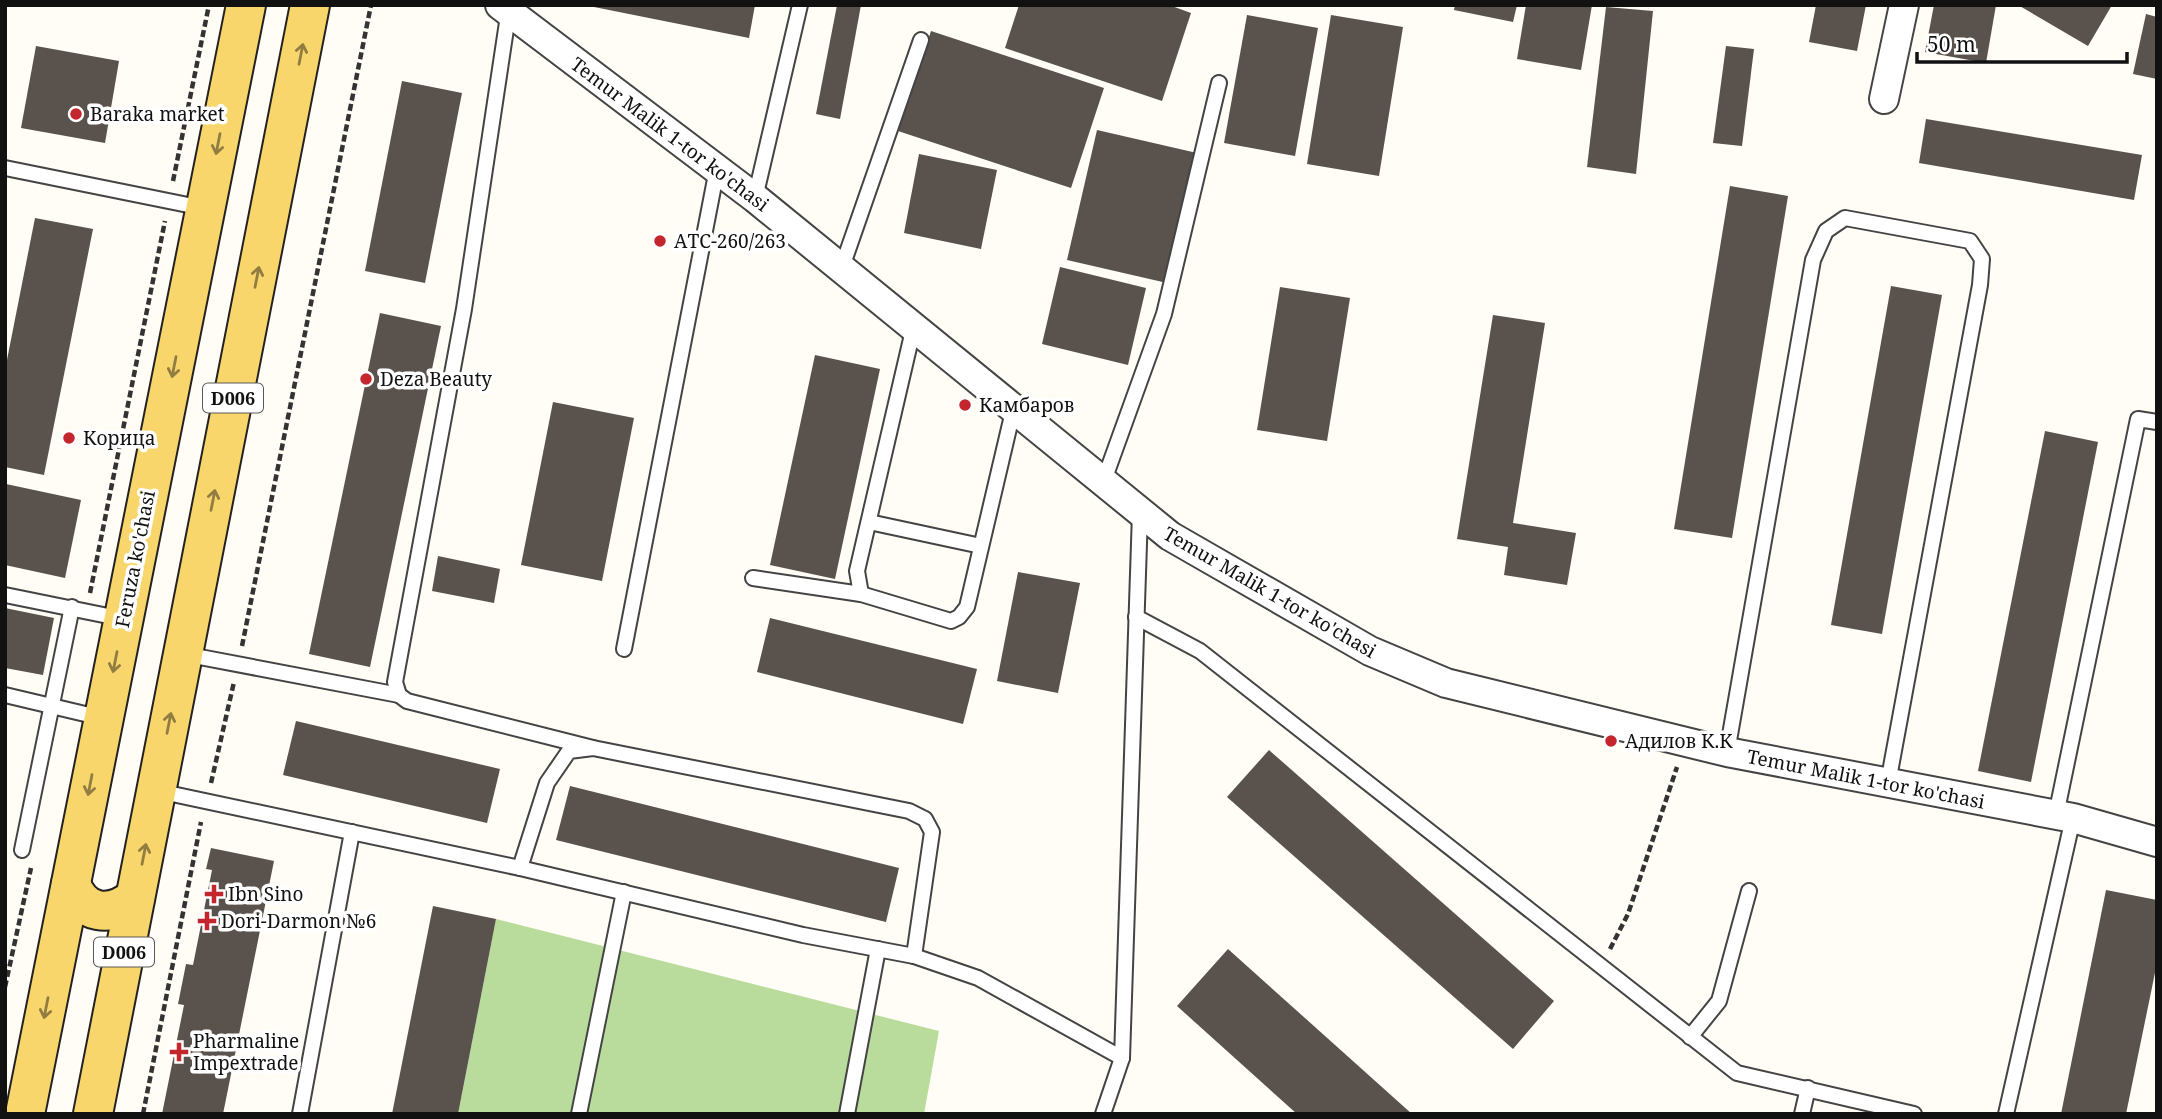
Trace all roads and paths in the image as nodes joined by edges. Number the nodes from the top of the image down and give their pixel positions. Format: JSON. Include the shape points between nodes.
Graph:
{"nodes":[{"id":1,"x":209,"y":5,"type":"edge"},
{"id":2,"x":246,"y":5,"type":"edge"},
{"id":3,"x":310,"y":5,"type":"edge"},
{"id":4,"x":371,"y":5,"type":"edge"},
{"id":5,"x":800,"y":5,"type":"edge"},
{"id":6,"x":1904,"y":5,"type":"edge"},
{"id":7,"x":506,"y":7,"type":"edge"},
{"id":8,"x":921,"y":40,"type":"dead end"},
{"id":9,"x":1219,"y":83,"type":"dead end"},
{"id":10,"x":1884,"y":99,"type":"dead end"},
{"id":11,"x":5,"y":168,"type":"edge"},
{"id":12,"x":717,"y":169,"type":"junction"},
{"id":13,"x":755,"y":198,"type":"junction"},
{"id":14,"x":169,"y":201,"type":"junction"},
{"id":15,"x":206,"y":208,"type":"junction"},
{"id":16,"x":842,"y":267,"type":"junction"},
{"id":17,"x":915,"y":325,"type":"junction"},
{"id":18,"x":1014,"y":407,"type":"junction"},
{"id":19,"x":2157,"y":422,"type":"edge"},
{"id":20,"x":1103,"y":483,"type":"junction"},
{"id":21,"x":1140,"y":512,"type":"junction"},
{"id":22,"x":869,"y":522,"type":"junction"},
{"id":23,"x":981,"y":546,"type":"junction"},
{"id":24,"x":753,"y":578,"type":"dead end"},
{"id":25,"x":861,"y":594,"type":"junction"},
{"id":26,"x":5,"y":595,"type":"edge"},
{"id":27,"x":79,"y":609,"type":"junction"},
{"id":28,"x":1136,"y":617,"type":"junction"},
{"id":29,"x":124,"y":619,"type":"junction"},
{"id":30,"x":624,"y":649,"type":"dead end"},
{"id":31,"x":183,"y":654,"type":"junction"},
{"id":32,"x":238,"y":665,"type":"junction"},
{"id":33,"x":5,"y":695,"type":"edge"},
{"id":34,"x":399,"y":695,"type":"junction"},
{"id":35,"x":51,"y":705,"type":"junction"},
{"id":36,"x":104,"y":718,"type":"junction"},
{"id":37,"x":1686,"y":742,"type":"junction"},
{"id":38,"x":593,"y":748,"type":"junction"},
{"id":39,"x":1727,"y":752,"type":"junction"},
{"id":40,"x":1888,"y":783,"type":"junction"},
{"id":41,"x":156,"y":790,"type":"junction"},
{"id":42,"x":207,"y":800,"type":"junction"},
{"id":43,"x":2064,"y":817,"type":"junction"},
{"id":44,"x":352,"y":832,"type":"junction"},
{"id":45,"x":2157,"y":841,"type":"edge"},
{"id":46,"x":28,"y":852,"type":"joint"},
{"id":47,"x":520,"y":868,"type":"junction"},
{"id":48,"x":71,"y":884,"type":"junction"},
{"id":49,"x":1749,"y":891,"type":"dead end"},
{"id":50,"x":624,"y":892,"type":"junction"},
{"id":51,"x":135,"y":898,"type":"junction"},
{"id":52,"x":878,"y":949,"type":"junction"},
{"id":53,"x":914,"y":956,"type":"junction"},
{"id":54,"x":1601,"y":965,"type":"junction"},
{"id":55,"x":5,"y":987,"type":"edge"},
{"id":56,"x":1690,"y":1037,"type":"junction"},
{"id":57,"x":1122,"y":1058,"type":"junction"},
{"id":58,"x":1808,"y":1088,"type":"junction"},
{"id":59,"x":24,"y":1114,"type":"edge"},
{"id":60,"x":93,"y":1114,"type":"edge"},
{"id":61,"x":143,"y":1114,"type":"edge"},
{"id":62,"x":300,"y":1114,"type":"edge"},
{"id":63,"x":579,"y":1114,"type":"edge"},
{"id":64,"x":847,"y":1114,"type":"edge"},
{"id":65,"x":1103,"y":1114,"type":"edge"},
{"id":66,"x":1802,"y":1114,"type":"edge"},
{"id":67,"x":1914,"y":1114,"type":"edge"},
{"id":68,"x":2006,"y":1114,"type":"edge"}],
"edges":[{"from":1,"to":14,"type":"path"},
{"from":2,"to":15,"type":"main road","name":"Feruza ko'chasi","one_way":true},
{"from":31,"to":3,"type":"main road","number":"D006","one_way":true},
{"from":4,"to":32,"type":"path"},
{"from":5,"to":13,"type":"lane"},
{"from":6,"to":10,"type":"street"},
{"from":7,"to":12,"type":"street","name":"Temur Malik 1-tor ko'chasi"},
{"from":7,"to":34,"type":"lane","via":[[464,309],[394,682]]},
{"from":8,"to":16,"type":"lane"},
{"from":9,"to":20,"type":"lane","via":[[1164,314]]},
{"from":11,"to":14,"type":"lane"},
{"from":12,"to":13,"type":"street","name":"Temur Malik 1-tor ko'chasi"},
{"from":12,"to":30,"type":"lane"},
{"from":13,"to":16,"type":"street","name":"Temur Malik 1-tor ko'chasi"},
{"from":14,"to":15,"type":"lane"},
{"from":14,"to":27,"type":"path"},
{"from":15,"to":29,"type":"main road","name":"Feruza ko'chasi","one_way":true},
{"from":16,"to":17,"type":"street","name":"Temur Malik 1-tor ko'chasi"},
{"from":17,"to":18,"type":"street","name":"Temur Malik 1-tor ko'chasi"},
{"from":17,"to":22,"type":"lane"},
{"from":18,"to":20,"type":"street","name":"Temur Malik 1-tor ko'chasi"},
{"from":18,"to":23,"type":"lane"},
{"from":19,"to":43,"type":"lane","via":[[2138,419]]},
{"from":20,"to":21,"type":"street","name":"Temur Malik 1-tor ko'chasi"},
{"from":21,"to":28,"type":"lane"},
{"from":21,"to":37,"type":"street","name":"Temur Malik 1-tor ko'chasi","via":[[1170,536],[1291,608],[1409,669],[1446,683]]},
{"from":22,"to":23,"type":"lane"},
{"from":22,"to":25,"type":"lane","via":[[857,571]]},
{"from":23,"to":25,"type":"lane","via":[[967,607],[951,621]]},
{"from":24,"to":25,"type":"lane"},
{"from":26,"to":27,"type":"lane"},
{"from":27,"to":29,"type":"lane"},
{"from":27,"to":35,"type":"lane"},
{"from":28,"to":54,"type":"lane","via":[[1200,651]]},
{"from":28,"to":57,"type":"lane"},
{"from":29,"to":36,"type":"main road","name":"Feruza ko'chasi","one_way":true},
{"from":31,"to":32,"type":"lane"},
{"from":41,"to":31,"type":"main road","number":"D006","one_way":true},
{"from":32,"to":34,"type":"lane"},
{"from":32,"to":42,"type":"path"},
{"from":33,"to":35,"type":"lane"},
{"from":34,"to":38,"type":"lane","via":[[407,701]]},
{"from":35,"to":36,"type":"lane"},
{"from":35,"to":46,"type":"lane"},
{"from":36,"to":48,"type":"main road","name":"Feruza ko'chasi","one_way":true},
{"from":37,"to":39,"type":"street","name":"Temur Malik 1-tor ko'chasi"},
{"from":37,"to":54,"type":"path","via":[[1628,914]]},
{"from":38,"to":47,"type":"lane","via":[[569,751],[547,783]]},
{"from":38,"to":53,"type":"lane","via":[[909,811],[925,819],[932,832]]},
{"from":39,"to":40,"type":"street","name":"Temur Malik 1-tor ko'chasi"},
{"from":39,"to":40,"type":"lane","via":[[1814,260],[1826,231],[1845,218],[1970,241],[1982,259],[1980,285]]},
{"from":40,"to":43,"type":"street","name":"Temur Malik 1-tor ko'chasi"},
{"from":41,"to":42,"type":"lane"},
{"from":51,"to":41,"type":"main road","number":"D006","one_way":true},
{"from":42,"to":44,"type":"lane"},
{"from":42,"to":61,"type":"path"},
{"from":43,"to":45,"type":"street","name":"Temur Malik 1-tor ko'chasi"},
{"from":43,"to":68,"type":"lane"},
{"from":44,"to":47,"type":"lane"},
{"from":44,"to":62,"type":"lane"},
{"from":46,"to":55,"type":"path"},
{"from":47,"to":50,"type":"lane"},
{"from":48,"to":51,"type":"main road","via":[[82,902],[98,912],[117,910]]},
{"from":48,"to":59,"type":"main road","name":"Feruza ko'chasi","one_way":true},
{"from":49,"to":56,"type":"lane","via":[[1719,1000]]},
{"from":50,"to":52,"type":"lane"},
{"from":50,"to":63,"type":"lane"},
{"from":51,"to":60,"type":"main road","number":"D006"},
{"from":52,"to":53,"type":"lane"},
{"from":52,"to":64,"type":"lane"},
{"from":53,"to":57,"type":"lane","via":[[978,978]]},
{"from":54,"to":56,"type":"lane"},
{"from":56,"to":58,"type":"lane","via":[[1737,1073]]},
{"from":57,"to":65,"type":"lane"},
{"from":58,"to":66,"type":"lane"},
{"from":58,"to":67,"type":"lane"}]}
